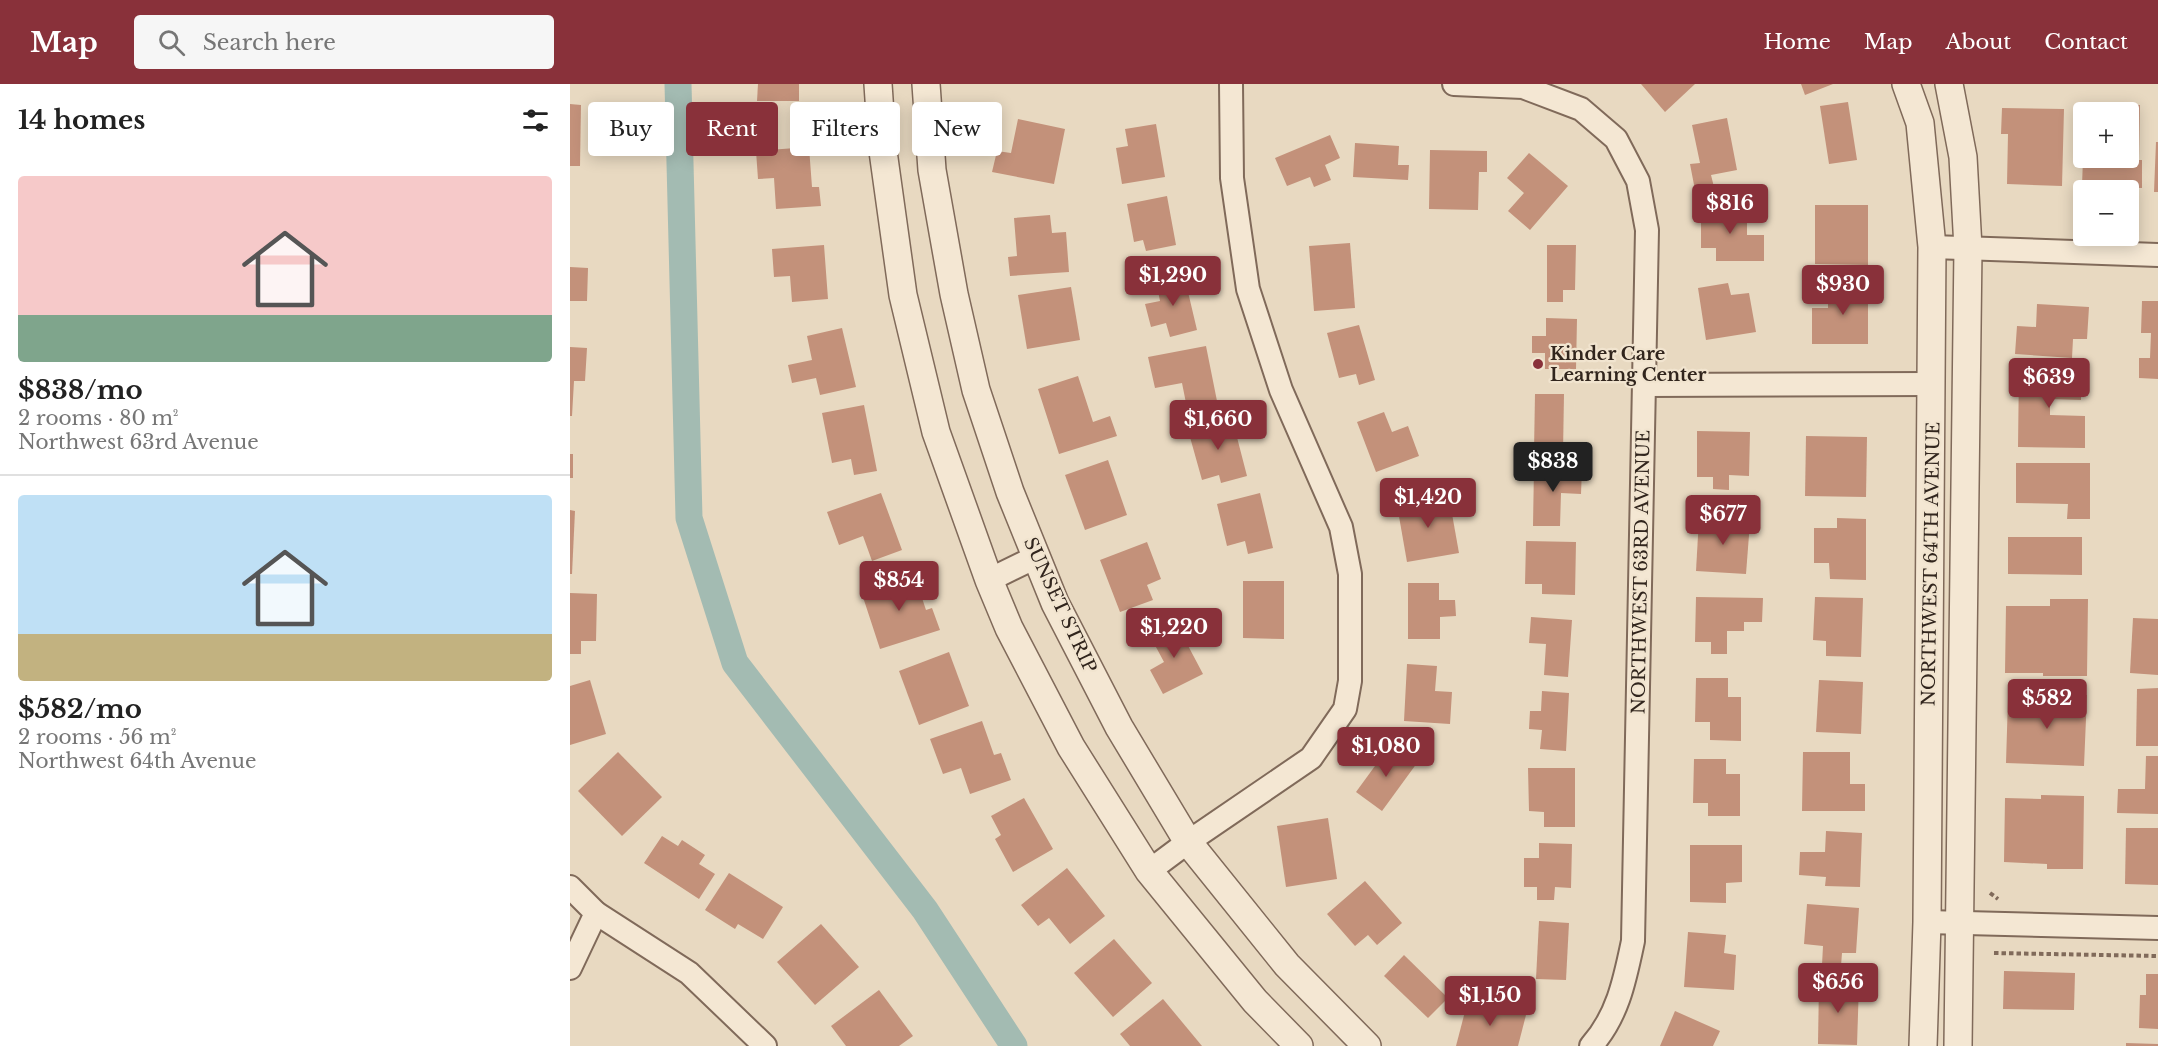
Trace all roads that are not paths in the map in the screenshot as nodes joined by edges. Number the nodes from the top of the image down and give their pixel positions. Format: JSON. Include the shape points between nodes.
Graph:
{"nodes":[{"id":1,"x":878,"y":84,"type":"edge"},
{"id":2,"x":926,"y":84,"type":"edge"},
{"id":3,"x":1231,"y":84,"type":"edge"},
{"id":4,"x":1454,"y":84,"type":"edge"},
{"id":5,"x":1906,"y":84,"type":"edge"},
{"id":6,"x":1949,"y":84,"type":"edge"},
{"id":7,"x":1932,"y":247,"type":"junction"},
{"id":8,"x":1968,"y":248,"type":"junction"},
{"id":9,"x":2158,"y":255,"type":"edge"},
{"id":10,"x":1932,"y":384,"type":"junction"},
{"id":11,"x":1644,"y":385,"type":"junction"},
{"id":12,"x":1036,"y":557,"type":"junction"},
{"id":13,"x":989,"y":580,"type":"junction"},
{"id":14,"x":1188,"y":842,"type":"junction"},
{"id":15,"x":1149,"y":871,"type":"junction"},
{"id":16,"x":570,"y":886,"type":"edge"},
{"id":17,"x":596,"y":913,"type":"junction"},
{"id":18,"x":1927,"y":922,"type":"junction"},
{"id":19,"x":1961,"y":923,"type":"junction"},
{"id":20,"x":2158,"y":928,"type":"edge"},
{"id":21,"x":570,"y":968,"type":"edge"},
{"id":22,"x":765,"y":1046,"type":"edge"},
{"id":23,"x":1299,"y":1046,"type":"edge"},
{"id":24,"x":1367,"y":1046,"type":"edge"},
{"id":25,"x":1591,"y":1046,"type":"edge"},
{"id":26,"x":1923,"y":1046,"type":"edge"},
{"id":27,"x":1958,"y":1046,"type":"edge"}],
"edges":[{"from":1,"to":13,"type":"street","via":[[882,144],[903,295],[936,432]]},
{"from":2,"to":12,"type":"street","name":"SUNSET STRIP","via":[[934,181],[976,390]]},
{"from":3,"to":14,"type":"street","via":[[1232,178],[1248,289],[1281,390],[1341,527],[1350,574],[1350,681],[1346,709],[1311,758]]},
{"from":4,"to":11,"type":"street","name":"NORTHWEST 63RD AVENUE","via":[[1523,87],[1581,109],[1616,139],[1638,181],[1647,230]]},
{"from":5,"to":7,"type":"street","name":"NORTHWEST 64TH AVENUE","via":[[1920,123]]},
{"from":6,"to":8,"type":"street","name":"NORTHWEST 64TH AVENUE","via":[[1963,158]]},
{"from":7,"to":8,"type":"street"},
{"from":7,"to":10,"type":"street","name":"NORTHWEST 64TH AVENUE"},
{"from":8,"to":9,"type":"street"},
{"from":8,"to":19,"type":"street","name":"NORTHWEST 64TH AVENUE"},
{"from":10,"to":11,"type":"street"},
{"from":10,"to":18,"type":"street","name":"NORTHWEST 64TH AVENUE"},
{"from":11,"to":25,"type":"street","name":"NORTHWEST 63RD AVENUE","via":[[1633,941],[1623,988],[1604,1031]]},
{"from":12,"to":13,"type":"street"},
{"from":12,"to":14,"type":"street","name":"SUNSET STRIP","via":[[1055,603],[1119,727]]},
{"from":13,"to":15,"type":"street","via":[[1009,628],[1071,747]]},
{"from":14,"to":15,"type":"street"},
{"from":14,"to":24,"type":"street","name":"SUNSET STRIP","via":[[1287,965]]},
{"from":15,"to":23,"type":"street","via":[[1255,1000]]},
{"from":16,"to":17,"type":"street"},
{"from":17,"to":21,"type":"street"},
{"from":17,"to":22,"type":"street","via":[[689,973]]},
{"from":18,"to":19,"type":"street"},
{"from":18,"to":26,"type":"street","name":"NORTHWEST 64TH AVENUE"},
{"from":19,"to":20,"type":"street"},
{"from":19,"to":27,"type":"street","name":"NORTHWEST 64TH AVENUE"}]}
